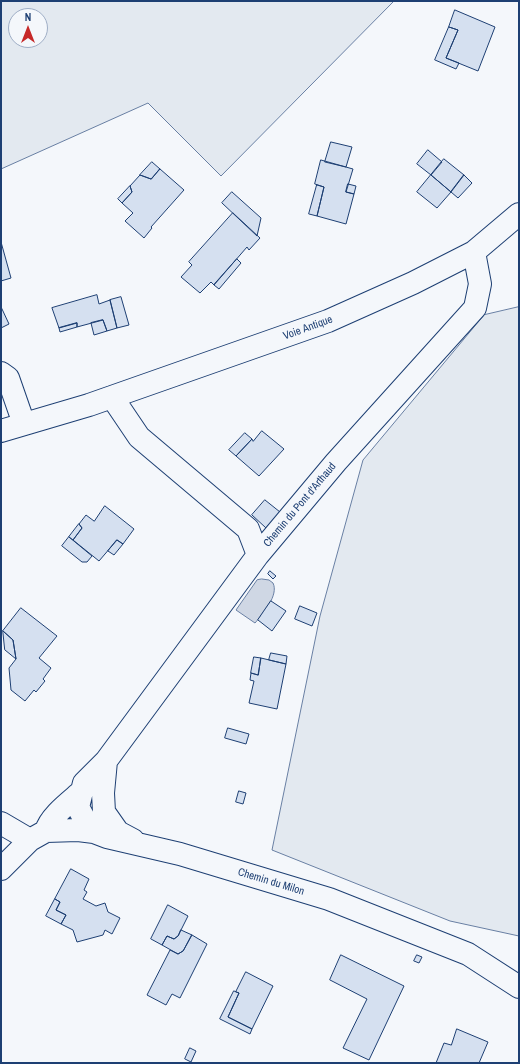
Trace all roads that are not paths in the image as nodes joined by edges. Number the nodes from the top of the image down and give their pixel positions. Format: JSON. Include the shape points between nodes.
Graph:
{"nodes":[{"id":1,"x":519,"y":214,"type":"edge"},
{"id":2,"x":474,"y":252,"type":"junction"},
{"id":3,"x":1,"y":373,"type":"edge"},
{"id":4,"x":112,"y":397,"type":"junction"},
{"id":5,"x":24,"y":424,"type":"junction"},
{"id":6,"x":1,"y":431,"type":"edge"},
{"id":7,"x":258,"y":555,"type":"junction"},
{"id":8,"x":106,"y":760,"type":"junction"},
{"id":9,"x":82,"y":791,"type":"junction"},
{"id":10,"x":1,"y":823,"type":"edge"},
{"id":11,"x":94,"y":832,"type":"junction"},
{"id":12,"x":38,"y":836,"type":"junction"},
{"id":13,"x":143,"y":846,"type":"junction"},
{"id":14,"x":1,"y":870,"type":"edge"},
{"id":15,"x":519,"y":987,"type":"edge"}],
"edges":[{"from":1,"to":2,"type":"street","name":"Voie Antique"},
{"from":2,"to":4,"type":"street","name":"Voie Antique","via":[[328,322]]},
{"from":2,"to":7,"type":"street","name":"Chemin du Pont d'Arthaud","via":[[480,284],[475,308],[336,462]]},
{"from":3,"to":5,"type":"street","via":[[8,378]]},
{"from":4,"to":5,"type":"street","name":"Voie Antique"},
{"from":4,"to":7,"type":"street","via":[[139,437],[248,528]]},
{"from":5,"to":6,"type":"street","name":"Voie Antique"},
{"from":7,"to":8,"type":"street","name":"Chemin du Pont d'Arthaud"},
{"from":8,"to":9,"type":"street","via":[[84,783]]},
{"from":8,"to":13,"type":"street","via":[[104,812],[118,832]]},
{"from":9,"to":11,"type":"street","via":[[78,807]]},
{"from":9,"to":12,"type":"street","via":[[64,806]]},
{"from":10,"to":12,"type":"street"},
{"from":11,"to":12,"type":"street","via":[[78,830]]},
{"from":11,"to":13,"type":"street","name":"Chemin du Milon"},
{"from":12,"to":14,"type":"street"},
{"from":13,"to":15,"type":"street","name":"Chemin du Milon","via":[[180,854],[329,900],[468,954]]}]}
